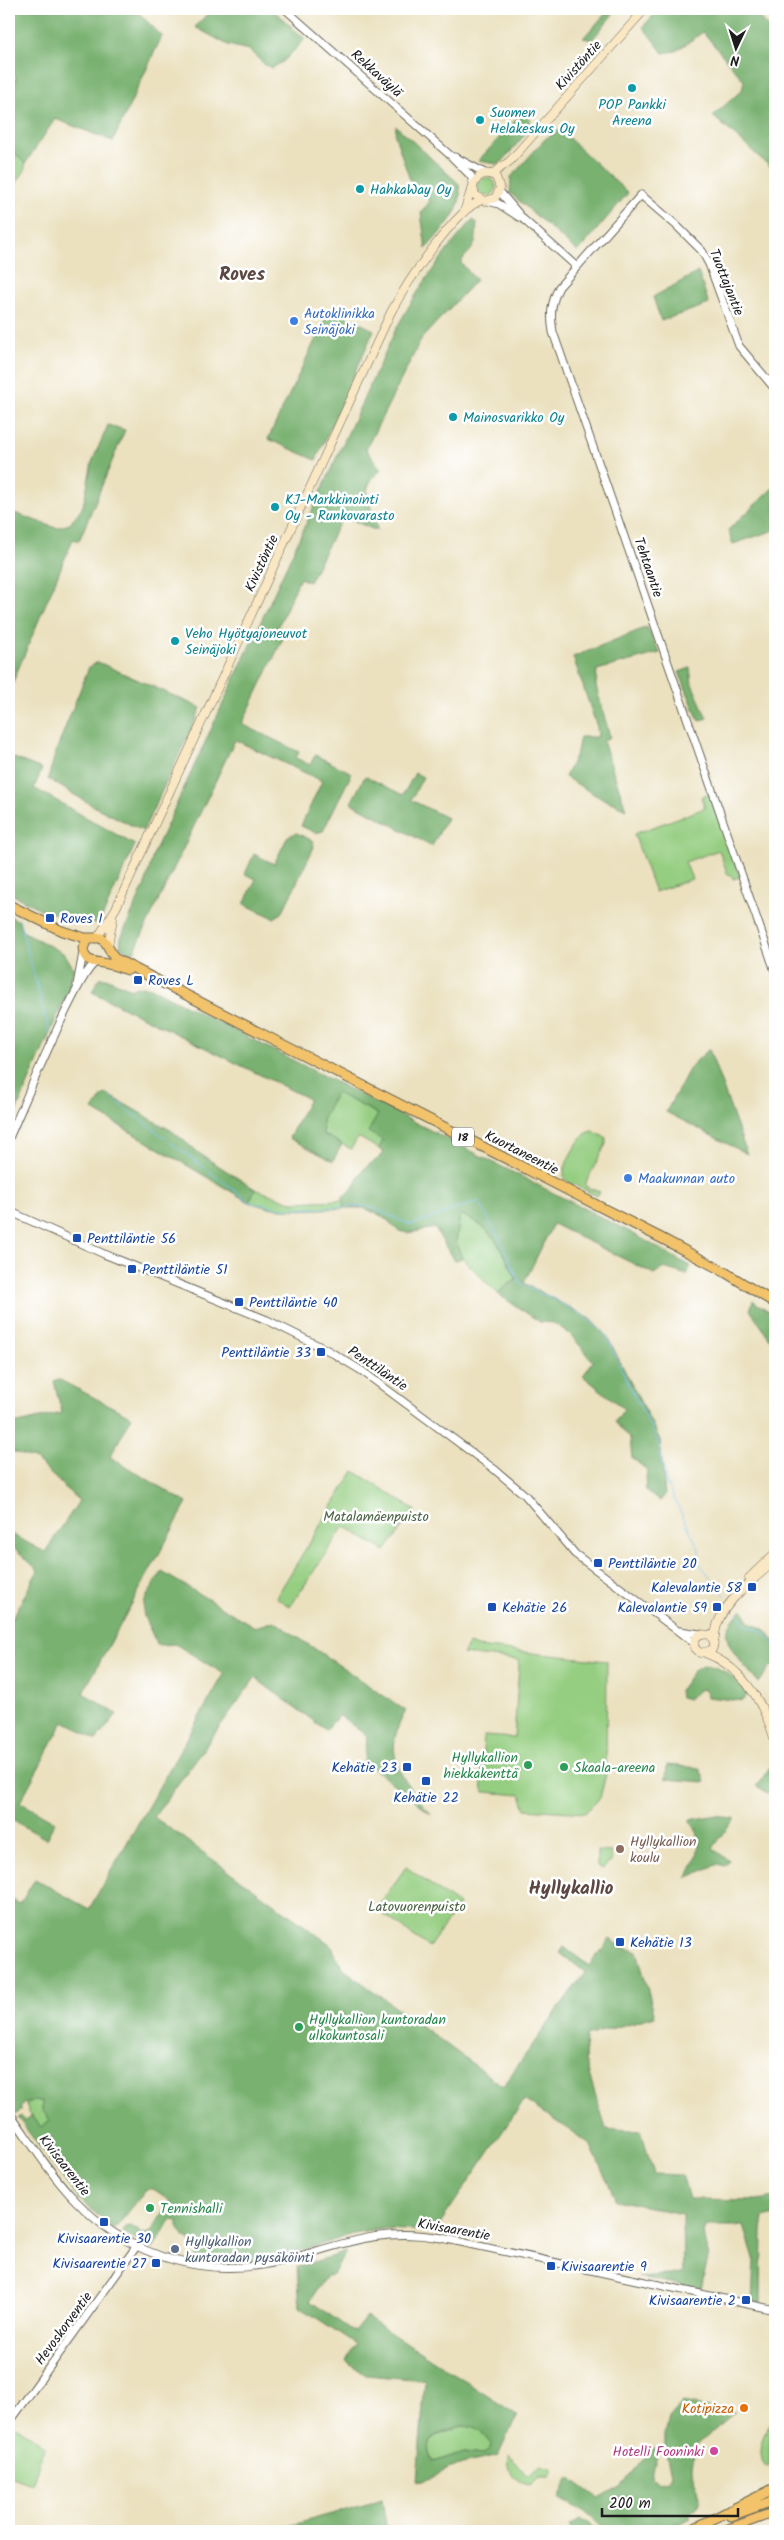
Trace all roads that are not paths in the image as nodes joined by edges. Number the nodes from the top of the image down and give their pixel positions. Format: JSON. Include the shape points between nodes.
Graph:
{"nodes":[{"id":1,"x":285,"y":9,"type":"edge"},
{"id":2,"x":645,"y":9,"type":"edge"},
{"id":3,"x":451,"y":156,"type":"junction"},
{"id":4,"x":510,"y":161,"type":"junction"},
{"id":5,"x":488,"y":174,"type":"junction"},
{"id":6,"x":473,"y":185,"type":"junction"},
{"id":7,"x":500,"y":188,"type":"junction"},
{"id":8,"x":641,"y":196,"type":"joint"},
{"id":9,"x":485,"y":200,"type":"junction"},
{"id":10,"x":462,"y":215,"type":"junction"},
{"id":11,"x":523,"y":219,"type":"junction"},
{"id":12,"x":577,"y":267,"type":"junction"},
{"id":13,"x":775,"y":389,"type":"edge"},
{"id":14,"x":9,"y":905,"type":"edge"},
{"id":15,"x":116,"y":908,"type":"junction"},
{"id":16,"x":46,"y":924,"type":"junction"},
{"id":17,"x":95,"y":937,"type":"junction"},
{"id":18,"x":108,"y":948,"type":"junction"},
{"id":19,"x":83,"y":951,"type":"junction"},
{"id":20,"x":96,"y":963,"type":"junction"},
{"id":21,"x":775,"y":971,"type":"edge"},
{"id":22,"x":147,"y":976,"type":"junction"},
{"id":23,"x":74,"y":996,"type":"junction"},
{"id":24,"x":9,"y":1138,"type":"edge"},
{"id":25,"x":9,"y":1211,"type":"edge"},
{"id":26,"x":775,"y":1303,"type":"edge"},
{"id":27,"x":775,"y":1553,"type":"edge"},
{"id":28,"x":775,"y":1561,"type":"edge"},
{"id":29,"x":680,"y":1631,"type":"junction"},
{"id":30,"x":702,"y":1634,"type":"junction"},
{"id":31,"x":694,"y":1643,"type":"junction"},
{"id":32,"x":714,"y":1644,"type":"junction"},
{"id":33,"x":704,"y":1654,"type":"junction"},
{"id":34,"x":722,"y":1662,"type":"junction"},
{"id":35,"x":775,"y":1741,"type":"edge"},
{"id":36,"x":9,"y":2112,"type":"edge"},
{"id":37,"x":136,"y":2247,"type":"junction"},
{"id":38,"x":775,"y":2310,"type":"edge"},
{"id":39,"x":9,"y":2423,"type":"edge"},
{"id":40,"x":775,"y":2488,"type":"edge"},
{"id":41,"x":775,"y":2500,"type":"edge"},
{"id":42,"x":775,"y":2512,"type":"edge"},
{"id":43,"x":689,"y":2531,"type":"edge"},
{"id":44,"x":695,"y":2531,"type":"edge"},
{"id":45,"x":723,"y":2531,"type":"edge"}],
"edges":[{"from":1,"to":3,"type":"street","name":"Rekkaväylä"},
{"from":2,"to":4,"type":"main road","name":"Kivistöntie"},
{"from":3,"to":5,"type":"street","name":"Rekkaväylä"},
{"from":3,"to":6,"type":"street","name":"Rekkaväylä","via":[[471,176]]},
{"from":4,"to":5,"type":"main road","name":"Kivistöntie"},
{"from":4,"to":7,"type":"main road","name":"Kivistöntie"},
{"from":5,"to":6,"type":"main road","via":[[478,176]]},
{"from":5,"to":7,"type":"main road"},
{"from":6,"to":9,"type":"main road","via":[[475,195]]},
{"from":6,"to":10,"type":"main road","name":"Kivistöntie"},
{"from":7,"to":9,"type":"main road","via":[[495,198]]},
{"from":7,"to":11,"type":"street"},
{"from":8,"to":12,"type":"street","name":"Tehtaantie"},
{"from":8,"to":13,"type":"street","name":"Tuottajantie","via":[[702,251],[739,346]]},
{"from":9,"to":10,"type":"main road","name":"Kivistöntie"},
{"from":9,"to":11,"type":"street","via":[[499,204]]},
{"from":10,"to":15,"type":"main road","name":"Kivistöntie","via":[[415,272],[391,312]]},
{"from":11,"to":12,"type":"street"},
{"from":12,"to":21,"type":"street","name":"Tehtaantie","via":[[552,300],[550,315],[554,332]]},
{"from":14,"to":16,"type":"highway","number":"18"},
{"from":15,"to":17,"type":"main road","name":"Kivistöntie"},
{"from":15,"to":18,"type":"main road","name":"Kivistöntie"},
{"from":16,"to":17,"type":"highway","number":"18","via":[[79,937]]},
{"from":16,"to":19,"type":"highway","number":"18"},
{"from":17,"to":18,"type":"highway","number":"18"},
{"from":17,"to":19,"type":"highway","via":[[86,942]]},
{"from":18,"to":20,"type":"highway","via":[[106,957]]},
{"from":18,"to":22,"type":"highway","name":"Kuortaneentie","number":"18","via":[[114,958]]},
{"from":19,"to":20,"type":"highway","number":"18","via":[[89,961]]},
{"from":19,"to":23,"type":"street"},
{"from":20,"to":22,"type":"highway","name":"Kuortaneentie","number":"18"},
{"from":20,"to":23,"type":"street","via":[[89,967]]},
{"from":22,"to":26,"type":"highway","name":"Kuortaneentie","number":"18","via":[[661,1238],[724,1271]]},
{"from":23,"to":24,"type":"street"},
{"from":25,"to":29,"type":"street","name":"Penttiläntie","via":[[104,1254],[267,1320],[362,1371],[494,1469],[525,1495],[575,1554]]},
{"from":27,"to":30,"type":"main road","via":[[720,1609]]},
{"from":28,"to":32,"type":"main road","via":[[725,1610],[715,1629]]},
{"from":29,"to":30,"type":"street","name":"Penttiläntie"},
{"from":29,"to":31,"type":"street","name":"Penttiläntie"},
{"from":30,"to":31,"type":"main road"},
{"from":30,"to":32,"type":"main road","via":[[710,1636]]},
{"from":31,"to":33,"type":"main road"},
{"from":32,"to":33,"type":"main road"},
{"from":32,"to":34,"type":"main road"},
{"from":33,"to":34,"type":"main road"},
{"from":34,"to":35,"type":"main road","via":[[752,1691]]},
{"from":36,"to":37,"type":"street","name":"Kivisaarentie","via":[[73,2198],[109,2231]]},
{"from":37,"to":38,"type":"street","name":"Kivisaarentie","via":[[202,2267],[245,2268],[289,2259],[358,2238],[420,2234]]},
{"from":37,"to":39,"type":"street","name":"Hevoskorventie"},
{"from":40,"to":43,"type":"highway"},
{"from":41,"to":44,"type":"highway"},
{"from":42,"to":45,"type":"highway"}]}
